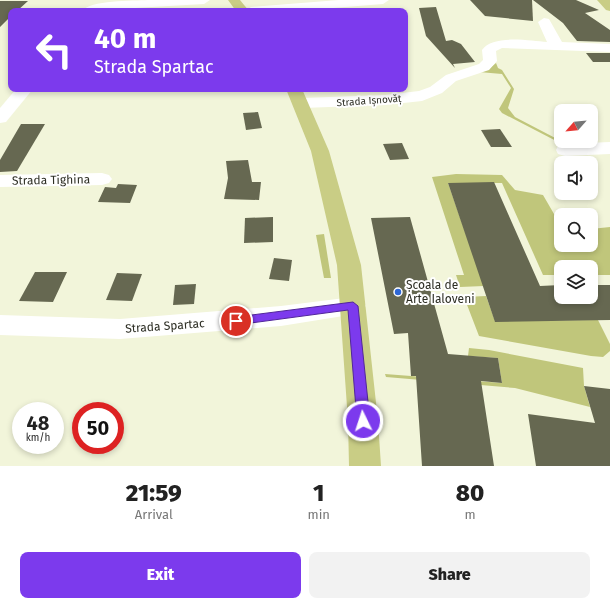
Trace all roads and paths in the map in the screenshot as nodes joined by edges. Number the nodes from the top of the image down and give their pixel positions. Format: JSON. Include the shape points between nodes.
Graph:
{"nodes":[{"id":1,"x":204,"y":0,"type":"edge"},
{"id":2,"x":234,"y":0,"type":"edge"},
{"id":3,"x":383,"y":0,"type":"edge"},
{"id":4,"x":603,"y":0,"type":"edge"},
{"id":5,"x":610,"y":7,"type":"edge"},
{"id":6,"x":102,"y":8,"type":"edge"},
{"id":7,"x":241,"y":8,"type":"edge"},
{"id":8,"x":287,"y":8,"type":"edge"},
{"id":9,"x":544,"y":22,"type":"dead end"},
{"id":10,"x":556,"y":45,"type":"junction"},
{"id":11,"x":610,"y":48,"type":"edge"},
{"id":12,"x":22,"y":92,"type":"edge"},
{"id":13,"x":298,"y":96,"type":"edge"},
{"id":14,"x":0,"y":118,"type":"edge"},
{"id":15,"x":610,"y":148,"type":"edge"},
{"id":16,"x":565,"y":150,"type":"dead end"},
{"id":17,"x":102,"y":179,"type":"dead end"},
{"id":18,"x":0,"y":181,"type":"edge"},
{"id":19,"x":353,"y":306,"type":"junction"},
{"id":20,"x":0,"y":325,"type":"edge"},
{"id":21,"x":364,"y":466,"type":"edge"}],
"edges":[{"from":1,"to":6,"type":"street"},
{"from":2,"to":7,"type":"main road"},
{"from":3,"to":8,"type":"street"},
{"from":4,"to":5,"type":"main road"},
{"from":9,"to":10,"type":"street"},
{"from":10,"to":11,"type":"street","name":"Strada Ișnovăț"},
{"from":10,"to":13,"type":"street","name":"Strada Ișnovăț","via":[[495,45],[489,50],[490,61],[484,67],[451,78],[436,90],[422,96],[385,100]]},
{"from":12,"to":14,"type":"street"},
{"from":13,"to":19,"type":"main road","via":[[320,151],[337,214],[349,265]]},
{"from":15,"to":16,"type":"street"},
{"from":17,"to":18,"type":"street","name":"Strada Tighina"},
{"from":19,"to":20,"type":"street","name":"Strada Spartac","via":[[274,317],[120,329]]},
{"from":19,"to":21,"type":"main road","via":[[363,421]]}]}
